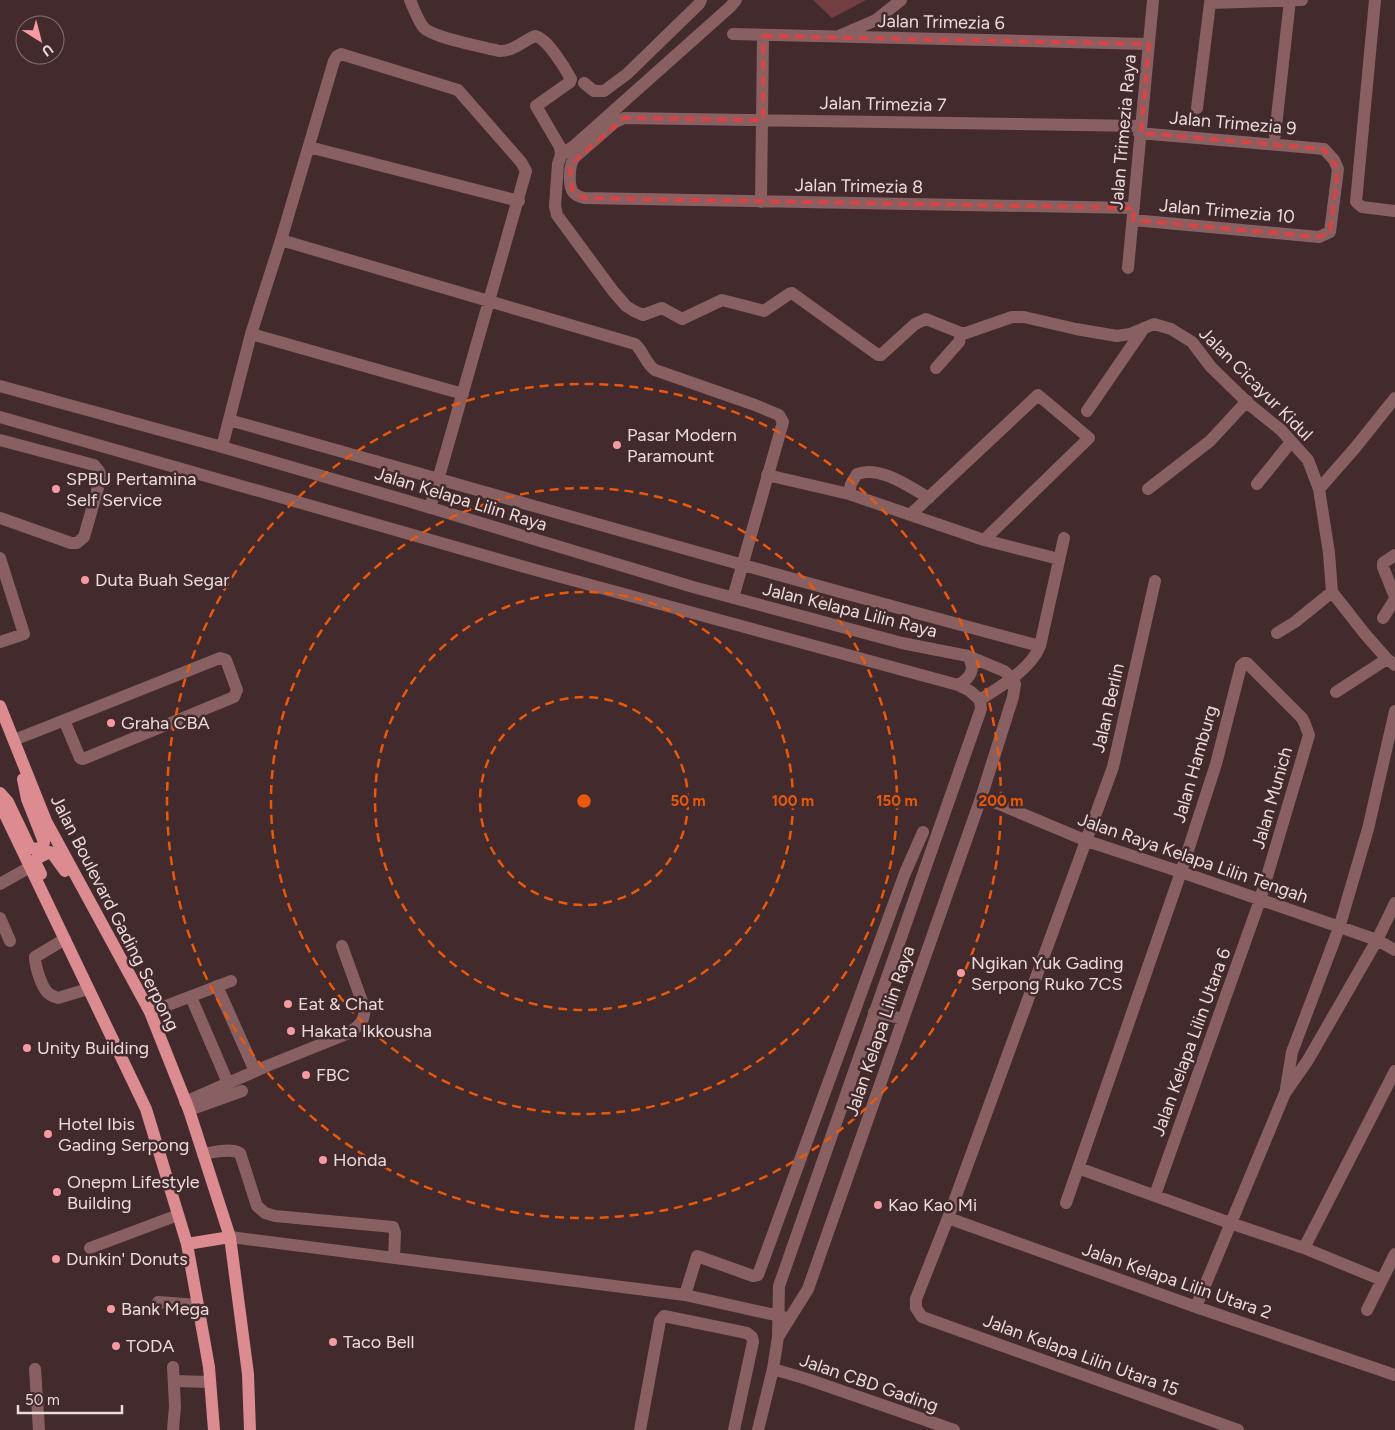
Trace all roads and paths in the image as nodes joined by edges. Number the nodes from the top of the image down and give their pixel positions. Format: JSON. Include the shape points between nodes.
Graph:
{"nodes":[{"id":1,"x":410,"y":0,"type":"edge"},
{"id":2,"x":701,"y":0,"type":"edge"},
{"id":3,"x":736,"y":0,"type":"edge"},
{"id":4,"x":901,"y":0,"type":"edge"},
{"id":5,"x":1153,"y":0,"type":"edge"},
{"id":6,"x":1290,"y":0,"type":"edge"},
{"id":7,"x":1302,"y":0,"type":"edge"},
{"id":8,"x":1375,"y":0,"type":"edge"},
{"id":9,"x":733,"y":34,"type":"dead end"},
{"id":10,"x":763,"y":36,"type":"junction"},
{"id":11,"x":835,"y":37,"type":"junction"},
{"id":12,"x":1148,"y":44,"type":"junction"},
{"id":13,"x":584,"y":83,"type":"dead end"},
{"id":14,"x":1197,"y":108,"type":"dead end"},
{"id":15,"x":763,"y":120,"type":"junction"},
{"id":16,"x":1140,"y":129,"type":"junction"},
{"id":17,"x":1275,"y":135,"type":"dead end"},
{"id":18,"x":309,"y":147,"type":"junction"},
{"id":19,"x":561,"y":155,"type":"junction"},
{"id":20,"x":584,"y":198,"type":"joint"},
{"id":21,"x":519,"y":201,"type":"junction"},
{"id":22,"x":762,"y":202,"type":"junction"},
{"id":23,"x":1395,"y":211,"type":"edge"},
{"id":24,"x":1133,"y":214,"type":"junction"},
{"id":25,"x":1319,"y":237,"type":"joint"},
{"id":26,"x":281,"y":240,"type":"junction"},
{"id":27,"x":1128,"y":268,"type":"dead end"},
{"id":28,"x":490,"y":301,"type":"junction"},
{"id":29,"x":1145,"y":326,"type":"junction"},
{"id":30,"x":251,"y":334,"type":"junction"},
{"id":31,"x":961,"y":334,"type":"junction"},
{"id":32,"x":936,"y":368,"type":"dead end"},
{"id":33,"x":0,"y":386,"type":"edge"},
{"id":34,"x":463,"y":394,"type":"junction"},
{"id":35,"x":1395,"y":398,"type":"edge"},
{"id":36,"x":1247,"y":401,"type":"junction"},
{"id":37,"x":1087,"y":411,"type":"dead end"},
{"id":38,"x":0,"y":417,"type":"edge"},
{"id":39,"x":229,"y":420,"type":"junction"},
{"id":40,"x":74,"y":439,"type":"junction"},
{"id":41,"x":0,"y":440,"type":"edge"},
{"id":42,"x":1291,"y":442,"type":"junction"},
{"id":43,"x":222,"y":447,"type":"junction"},
{"id":44,"x":67,"y":458,"type":"junction"},
{"id":45,"x":767,"y":476,"type":"junction"},
{"id":46,"x":439,"y":478,"type":"junction"},
{"id":47,"x":1257,"y":484,"type":"dead end"},
{"id":48,"x":1148,"y":489,"type":"dead end"},
{"id":49,"x":1319,"y":489,"type":"junction"},
{"id":50,"x":849,"y":494,"type":"junction"},
{"id":51,"x":929,"y":498,"type":"junction"},
{"id":52,"x":430,"y":508,"type":"junction"},
{"id":53,"x":910,"y":515,"type":"junction"},
{"id":54,"x":0,"y":518,"type":"edge"},
{"id":55,"x":1064,"y":538,"type":"dead end"},
{"id":56,"x":984,"y":540,"type":"junction"},
{"id":57,"x":1395,"y":555,"type":"edge"},
{"id":58,"x":0,"y":558,"type":"edge"},
{"id":59,"x":1059,"y":559,"type":"junction"},
{"id":60,"x":742,"y":566,"type":"junction"},
{"id":61,"x":1155,"y":581,"type":"dead end"},
{"id":62,"x":1332,"y":592,"type":"junction"},
{"id":63,"x":733,"y":598,"type":"junction"},
{"id":64,"x":1395,"y":598,"type":"edge"},
{"id":65,"x":1383,"y":618,"type":"dead end"},
{"id":66,"x":1277,"y":633,"type":"dead end"},
{"id":67,"x":0,"y":642,"type":"edge"},
{"id":68,"x":1040,"y":646,"type":"junction"},
{"id":69,"x":968,"y":656,"type":"junction"},
{"id":70,"x":1391,"y":662,"type":"edge"},
{"id":71,"x":1012,"y":678,"type":"junction"},
{"id":72,"x":958,"y":684,"type":"junction"},
{"id":73,"x":1336,"y":692,"type":"dead end"},
{"id":74,"x":980,"y":700,"type":"junction"},
{"id":75,"x":0,"y":706,"type":"edge"},
{"id":76,"x":1395,"y":711,"type":"edge"},
{"id":77,"x":64,"y":720,"type":"junction"},
{"id":78,"x":1309,"y":735,"type":"joint"},
{"id":79,"x":14,"y":740,"type":"junction"},
{"id":80,"x":25,"y":769,"type":"junction"},
{"id":81,"x":0,"y":793,"type":"edge"},
{"id":82,"x":981,"y":798,"type":"junction"},
{"id":83,"x":0,"y":804,"type":"edge"},
{"id":84,"x":923,"y":832,"type":"dead end"},
{"id":85,"x":1087,"y":841,"type":"junction"},
{"id":86,"x":30,"y":867,"type":"junction"},
{"id":87,"x":1181,"y":872,"type":"junction"},
{"id":88,"x":905,"y":873,"type":"junction"},
{"id":89,"x":920,"y":879,"type":"junction"},
{"id":90,"x":0,"y":884,"type":"edge"},
{"id":91,"x":1260,"y":900,"type":"junction"},
{"id":92,"x":1395,"y":903,"type":"edge"},
{"id":93,"x":0,"y":918,"type":"edge"},
{"id":94,"x":1339,"y":928,"type":"junction"},
{"id":95,"x":109,"y":938,"type":"junction"},
{"id":96,"x":65,"y":939,"type":"junction"},
{"id":97,"x":1377,"y":940,"type":"junction"},
{"id":98,"x":10,"y":941,"type":"dead end"},
{"id":99,"x":342,"y":946,"type":"dead end"},
{"id":100,"x":1395,"y":950,"type":"edge"},
{"id":101,"x":76,"y":964,"type":"junction"},
{"id":102,"x":231,"y":981,"type":"dead end"},
{"id":103,"x":217,"y":986,"type":"junction"},
{"id":104,"x":88,"y":989,"type":"junction"},
{"id":105,"x":191,"y":996,"type":"junction"},
{"id":106,"x":150,"y":1012,"type":"junction"},
{"id":107,"x":874,"y":1012,"type":"junction"},
{"id":108,"x":903,"y":1019,"type":"junction"},
{"id":109,"x":255,"y":1071,"type":"junction"},
{"id":110,"x":1395,"y":1071,"type":"edge"},
{"id":111,"x":228,"y":1084,"type":"junction"},
{"id":112,"x":242,"y":1091,"type":"dead end"},
{"id":113,"x":1285,"y":1093,"type":"junction"},
{"id":114,"x":187,"y":1106,"type":"junction"},
{"id":115,"x":203,"y":1154,"type":"junction"},
{"id":116,"x":1078,"y":1168,"type":"junction"},
{"id":117,"x":1156,"y":1195,"type":"junction"},
{"id":118,"x":1066,"y":1203,"type":"dead end"},
{"id":119,"x":178,"y":1214,"type":"junction"},
{"id":120,"x":948,"y":1218,"type":"junction"},
{"id":121,"x":1230,"y":1223,"type":"junction"},
{"id":122,"x":230,"y":1237,"type":"junction"},
{"id":123,"x":187,"y":1244,"type":"junction"},
{"id":124,"x":90,"y":1248,"type":"dead end"},
{"id":125,"x":1304,"y":1248,"type":"junction"},
{"id":126,"x":1395,"y":1254,"type":"edge"},
{"id":127,"x":394,"y":1258,"type":"junction"},
{"id":128,"x":1382,"y":1280,"type":"junction"},
{"id":129,"x":685,"y":1295,"type":"junction"},
{"id":130,"x":158,"y":1302,"type":"dead end"},
{"id":131,"x":198,"y":1305,"type":"junction"},
{"id":132,"x":1196,"y":1307,"type":"junction"},
{"id":133,"x":1367,"y":1310,"type":"dead end"},
{"id":134,"x":777,"y":1315,"type":"junction"},
{"id":135,"x":790,"y":1319,"type":"junction"},
{"id":136,"x":778,"y":1337,"type":"junction"},
{"id":137,"x":173,"y":1367,"type":"dead end"},
{"id":138,"x":35,"y":1369,"type":"dead end"},
{"id":139,"x":773,"y":1369,"type":"junction"},
{"id":140,"x":1395,"y":1375,"type":"edge"},
{"id":141,"x":174,"y":1381,"type":"junction"},
{"id":142,"x":209,"y":1382,"type":"junction"},
{"id":143,"x":39,"y":1430,"type":"edge"},
{"id":144,"x":173,"y":1430,"type":"edge"},
{"id":145,"x":214,"y":1430,"type":"edge"},
{"id":146,"x":250,"y":1430,"type":"edge"},
{"id":147,"x":640,"y":1430,"type":"edge"},
{"id":148,"x":734,"y":1430,"type":"edge"},
{"id":149,"x":758,"y":1430,"type":"edge"},
{"id":150,"x":954,"y":1430,"type":"edge"},
{"id":151,"x":1238,"y":1430,"type":"edge"}],
"edges":[{"from":1,"to":19,"type":"street","via":[[424,28],[439,35],[505,51],[535,36],[542,38],[571,79],[536,106],[558,142]]},
{"from":2,"to":13,"type":"street","via":[[627,74],[604,91],[594,91]]},
{"from":3,"to":19,"type":"street"},
{"from":4,"to":11,"type":"street","via":[[876,20]]},
{"from":5,"to":12,"type":"street","name":"Jalan Trimezia Raya"},
{"from":6,"to":7,"type":"street"},
{"from":6,"to":14,"type":"street","via":[[1210,3]]},
{"from":6,"to":17,"type":"street"},
{"from":8,"to":23,"type":"street","via":[[1356,202],[1362,208]]},
{"from":9,"to":10,"type":"street","name":"Jalan Trimezia 6"},
{"from":10,"to":11,"type":"street","name":"Jalan Trimezia 6"},
{"from":10,"to":15,"type":"street"},
{"from":11,"to":12,"type":"street","name":"Jalan Trimezia 6"},
{"from":12,"to":16,"type":"street","name":"Jalan Trimezia Raya"},
{"from":15,"to":16,"type":"street","name":"Jalan Trimezia 7"},
{"from":15,"to":20,"type":"street","name":"Jalan Trimezia 7","via":[[624,118],[572,160],[572,190]]},
{"from":15,"to":22,"type":"street"},
{"from":16,"to":24,"type":"street","name":"Jalan Trimezia Raya"},
{"from":16,"to":25,"type":"street","name":"Jalan Trimezia 9","via":[[1324,149],[1338,169],[1330,232]]},
{"from":18,"to":21,"type":"street"},
{"from":18,"to":21,"type":"street","via":[[334,60],[341,54],[460,91],[524,165],[526,175]]},
{"from":18,"to":26,"type":"street"},
{"from":19,"to":31,"type":"street","via":[[555,206],[557,215],[613,291],[634,311],[643,315],[662,308],[682,319],[722,300],[764,311],[792,293],[878,356],[915,324],[926,319]]},
{"from":20,"to":22,"type":"street","name":"Jalan Trimezia 8"},
{"from":21,"to":28,"type":"street"},
{"from":22,"to":24,"type":"street","name":"Jalan Trimezia 8"},
{"from":24,"to":25,"type":"street","name":"Jalan Trimezia 10"},
{"from":24,"to":27,"type":"street","name":"Jalan Trimezia Raya"},
{"from":26,"to":28,"type":"street"},
{"from":26,"to":30,"type":"street"},
{"from":28,"to":34,"type":"street"},
{"from":28,"to":45,"type":"street","via":[[635,344],[655,370],[779,415],[783,422]]},
{"from":29,"to":31,"type":"street","name":"Jalan Cicayur Kidul","via":[[1117,336],[1012,317]]},
{"from":29,"to":36,"type":"street","name":"Jalan Cicayur Kidul","via":[[1163,326],[1192,342],[1211,367]]},
{"from":29,"to":37,"type":"street"},
{"from":30,"to":34,"type":"street"},
{"from":30,"to":39,"type":"street"},
{"from":31,"to":32,"type":"street","via":[[959,342]]},
{"from":33,"to":43,"type":"street","name":"Jalan Kelapa Lilin Raya"},
{"from":34,"to":46,"type":"street"},
{"from":35,"to":49,"type":"street"},
{"from":36,"to":42,"type":"street","name":"Jalan Cicayur Kidul"},
{"from":36,"to":48,"type":"street","via":[[1210,441]]},
{"from":38,"to":40,"type":"street"},
{"from":39,"to":43,"type":"street"},
{"from":39,"to":46,"type":"street"},
{"from":40,"to":44,"type":"street"},
{"from":40,"to":72,"type":"street","via":[[539,571]]},
{"from":41,"to":44,"type":"street"},
{"from":42,"to":47,"type":"street"},
{"from":42,"to":49,"type":"street","name":"Jalan Cicayur Kidul","via":[[1308,460]]},
{"from":43,"to":52,"type":"street","name":"Jalan Kelapa Lilin Raya"},
{"from":44,"to":54,"type":"street","via":[[94,465],[100,473],[81,541],[74,544]]},
{"from":45,"to":50,"type":"street"},
{"from":45,"to":60,"type":"street"},
{"from":46,"to":52,"type":"street"},
{"from":46,"to":60,"type":"street"},
{"from":49,"to":62,"type":"street","name":"Jalan Cicayur Kidul"},
{"from":50,"to":51,"type":"street","via":[[850,484],[857,474],[868,472],[883,474]]},
{"from":50,"to":53,"type":"street"},
{"from":51,"to":53,"type":"street"},
{"from":51,"to":56,"type":"street","via":[[1038,395],[1089,438]]},
{"from":52,"to":63,"type":"street","name":"Jalan Kelapa Lilin Raya"},
{"from":53,"to":56,"type":"street"},
{"from":55,"to":59,"type":"street"},
{"from":56,"to":59,"type":"street"},
{"from":57,"to":64,"type":"street","via":[[1382,567]]},
{"from":58,"to":67,"type":"street","via":[[24,634]]},
{"from":59,"to":68,"type":"street"},
{"from":60,"to":63,"type":"street"},
{"from":60,"to":68,"type":"street"},
{"from":61,"to":85,"type":"street","name":"Jalan Berlin","via":[[1113,767]]},
{"from":62,"to":66,"type":"street"},
{"from":62,"to":70,"type":"street"},
{"from":63,"to":69,"type":"street","name":"Jalan Kelapa Lilin Raya","via":[[902,643]]},
{"from":64,"to":65,"type":"street"},
{"from":68,"to":71,"type":"street","via":[[1036,656]]},
{"from":69,"to":71,"type":"street","name":"Jalan Kelapa Lilin Raya","via":[[1004,671]]},
{"from":69,"to":72,"type":"street","via":[[973,669],[971,675]]},
{"from":70,"to":73,"type":"street"},
{"from":71,"to":74,"type":"street"},
{"from":71,"to":82,"type":"street","name":"Jalan Kelapa Lilin Raya","via":[[1015,684],[1013,697]]},
{"from":72,"to":74,"type":"street"},
{"from":74,"to":89,"type":"street","name":"Jalan Kelapa Lilin Raya","via":[[981,709]]},
{"from":75,"to":79,"type":"main road","name":"Jalan Boulevard Gading Serpong"},
{"from":76,"to":94,"type":"street","via":[[1368,829]]},
{"from":77,"to":77,"type":"street","via":[[220,658],[226,660],[237,690],[234,697],[83,759]]},
{"from":77,"to":79,"type":"street"},
{"from":78,"to":87,"type":"street","name":"Jalan Hamburg","via":[[1302,718],[1244,663]]},
{"from":78,"to":91,"type":"street","name":"Jalan Munich"},
{"from":79,"to":80,"type":"main road","name":"Jalan Boulevard Gading Serpong"},
{"from":80,"to":81,"type":"main road","via":[[23,782],[43,837],[43,846],[30,848],[8,802]]},
{"from":80,"to":95,"type":"main road","name":"Jalan Boulevard Gading Serpong","via":[[46,821]]},
{"from":82,"to":85,"type":"street","name":"Jalan Raya Kelapa Lilin Tengah"},
{"from":82,"to":108,"type":"street","name":"Jalan Kelapa Lilin Raya"},
{"from":83,"to":86,"type":"main road"},
{"from":84,"to":88,"type":"street"},
{"from":85,"to":87,"type":"street","name":"Jalan Raya Kelapa Lilin Tengah"},
{"from":85,"to":120,"type":"street"},
{"from":86,"to":90,"type":"street"},
{"from":86,"to":96,"type":"main road"},
{"from":87,"to":91,"type":"street","name":"Jalan Raya Kelapa Lilin Tengah"},
{"from":87,"to":116,"type":"street","name":"Jalan Hamburg"},
{"from":88,"to":89,"type":"street"},
{"from":88,"to":129,"type":"street","via":[[758,1275],[697,1256]]},
{"from":89,"to":107,"type":"street","name":"Jalan Kelapa Lilin Raya"},
{"from":91,"to":94,"type":"street","name":"Jalan Raya Kelapa Lilin Tengah"},
{"from":91,"to":117,"type":"street","name":"Jalan Kelapa Lilin Utara 6"},
{"from":92,"to":97,"type":"street"},
{"from":93,"to":98,"type":"street"},
{"from":94,"to":97,"type":"street","name":"Jalan Raya Kelapa Lilin Tengah"},
{"from":94,"to":113,"type":"street","via":[[1292,1052]]},
{"from":95,"to":101,"type":"main road","via":[[97,926],[52,852],[36,859],[74,946]]},
{"from":95,"to":106,"type":"main road","name":"Jalan Boulevard Gading Serpong"},
{"from":96,"to":101,"type":"main road"},
{"from":96,"to":104,"type":"street","via":[[35,957],[43,986],[58,998]]},
{"from":97,"to":100,"type":"street","name":"Jalan Raya Kelapa Lilin Tengah"},
{"from":97,"to":113,"type":"street","via":[[1308,1060]]},
{"from":99,"to":109,"type":"street","via":[[364,1007],[363,1020],[349,1033]]},
{"from":101,"to":104,"type":"main road"},
{"from":102,"to":103,"type":"street"},
{"from":103,"to":105,"type":"street"},
{"from":103,"to":109,"type":"street"},
{"from":104,"to":119,"type":"main road","via":[[146,1109]]},
{"from":105,"to":106,"type":"street"},
{"from":105,"to":111,"type":"street"},
{"from":106,"to":114,"type":"main road","name":"Jalan Boulevard Gading Serpong"},
{"from":107,"to":108,"type":"street"},
{"from":107,"to":134,"type":"street","name":"Jalan Kelapa Lilin Raya","via":[[779,1286]]},
{"from":108,"to":135,"type":"street","name":"Jalan Kelapa Lilin Raya","via":[[808,1289]]},
{"from":109,"to":111,"type":"street"},
{"from":110,"to":125,"type":"street"},
{"from":111,"to":114,"type":"street"},
{"from":112,"to":114,"type":"street"},
{"from":113,"to":121,"type":"street"},
{"from":114,"to":115,"type":"main road","name":"Jalan Boulevard Gading Serpong"},
{"from":115,"to":122,"type":"main road","name":"Jalan Boulevard Gading Serpong"},
{"from":115,"to":127,"type":"street","via":[[238,1151],[257,1206],[265,1213],[392,1227],[395,1232]]},
{"from":116,"to":117,"type":"street"},
{"from":116,"to":118,"type":"street","name":"Jalan Hamburg"},
{"from":117,"to":121,"type":"street"},
{"from":119,"to":123,"type":"main road"},
{"from":119,"to":124,"type":"street"},
{"from":120,"to":132,"type":"street","name":"Jalan Kelapa Lilin Utara 2"},
{"from":120,"to":151,"type":"street","name":"Jalan Kelapa Lilin Utara 15","via":[[916,1299],[916,1308],[922,1317]]},
{"from":121,"to":125,"type":"street"},
{"from":121,"to":132,"type":"street"},
{"from":122,"to":123,"type":"main road"},
{"from":122,"to":127,"type":"street"},
{"from":122,"to":146,"type":"main road","name":"Jalan Boulevard Gading Serpong","via":[[248,1374]]},
{"from":123,"to":131,"type":"main road"},
{"from":125,"to":128,"type":"street"},
{"from":126,"to":128,"type":"street"},
{"from":127,"to":129,"type":"street"},
{"from":128,"to":133,"type":"street"},
{"from":129,"to":134,"type":"street"},
{"from":130,"to":131,"type":"street"},
{"from":131,"to":142,"type":"main road"},
{"from":132,"to":140,"type":"street","name":"Jalan Kelapa Lilin Utara 2"},
{"from":134,"to":135,"type":"street"},
{"from":134,"to":136,"type":"street","name":"Jalan Kelapa Lilin Raya"},
{"from":135,"to":136,"type":"street","name":"Jalan Kelapa Lilin Raya"},
{"from":136,"to":139,"type":"street","name":"Jalan Kelapa Lilin Raya"},
{"from":137,"to":141,"type":"street"},
{"from":138,"to":143,"type":"street"},
{"from":139,"to":149,"type":"street","name":"Jalan Kelapa Lilin Raya"},
{"from":139,"to":150,"type":"street","name":"Jalan CBD Gading"},
{"from":141,"to":142,"type":"street"},
{"from":141,"to":144,"type":"street"},
{"from":142,"to":145,"type":"main road"},
{"from":147,"to":148,"type":"street","via":[[660,1321],[664,1316],[752,1336]]}]}
